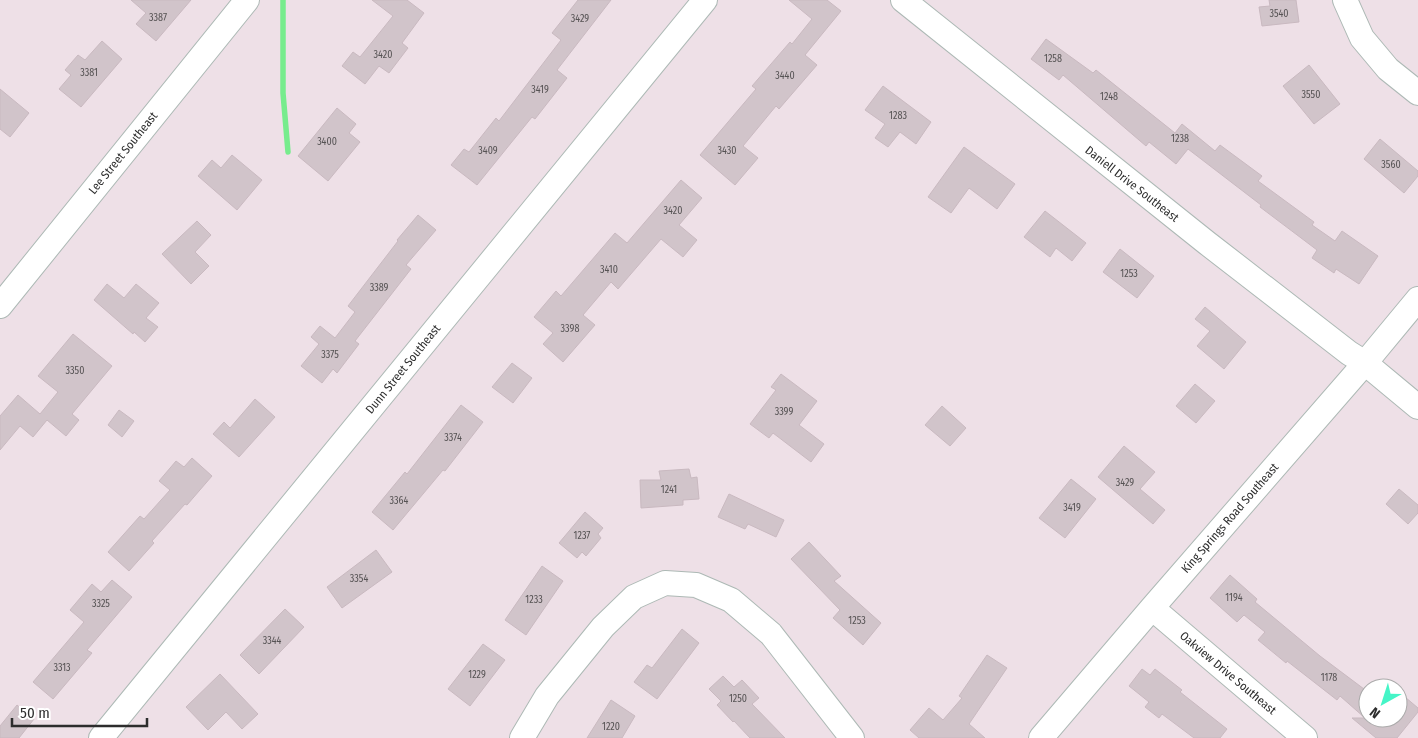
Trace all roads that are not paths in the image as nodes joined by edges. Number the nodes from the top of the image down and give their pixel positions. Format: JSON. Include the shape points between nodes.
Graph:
{"nodes":[{"id":1,"x":247,"y":0,"type":"edge"},
{"id":2,"x":705,"y":0,"type":"edge"},
{"id":3,"x":903,"y":0,"type":"edge"},
{"id":4,"x":1345,"y":0,"type":"edge"},
{"id":5,"x":1418,"y":93,"type":"edge"},
{"id":6,"x":1418,"y":299,"type":"edge"},
{"id":7,"x":0,"y":306,"type":"edge"},
{"id":8,"x":1365,"y":364,"type":"junction"},
{"id":9,"x":1418,"y":407,"type":"edge"},
{"id":10,"x":1152,"y":608,"type":"junction"},
{"id":11,"x":101,"y":738,"type":"edge"},
{"id":12,"x":522,"y":738,"type":"edge"},
{"id":13,"x":852,"y":738,"type":"edge"},
{"id":14,"x":1041,"y":738,"type":"edge"},
{"id":15,"x":1305,"y":738,"type":"edge"}],
"edges":[{"from":1,"to":7,"type":"street","name":"Lee Street Southeast"},
{"from":2,"to":11,"type":"street","name":"Dunn Street Southeast"},
{"from":3,"to":8,"type":"street","name":"Daniell Drive Southeast","via":[[1207,243]]},
{"from":4,"to":5,"type":"street","via":[[1362,38],[1388,69]]},
{"from":6,"to":8,"type":"street","name":"King Springs Road Southeast"},
{"from":8,"to":9,"type":"street","name":"Daniell Drive Southeast"},
{"from":8,"to":10,"type":"street","name":"King Springs Road Southeast"},
{"from":10,"to":14,"type":"street","name":"King Springs Road Southeast"},
{"from":10,"to":15,"type":"street","name":"Oakview Drive Southeast"},
{"from":12,"to":13,"type":"street","via":[[547,696],[603,627],[634,597],[665,583],[696,585],[731,600],[771,634]]}]}
